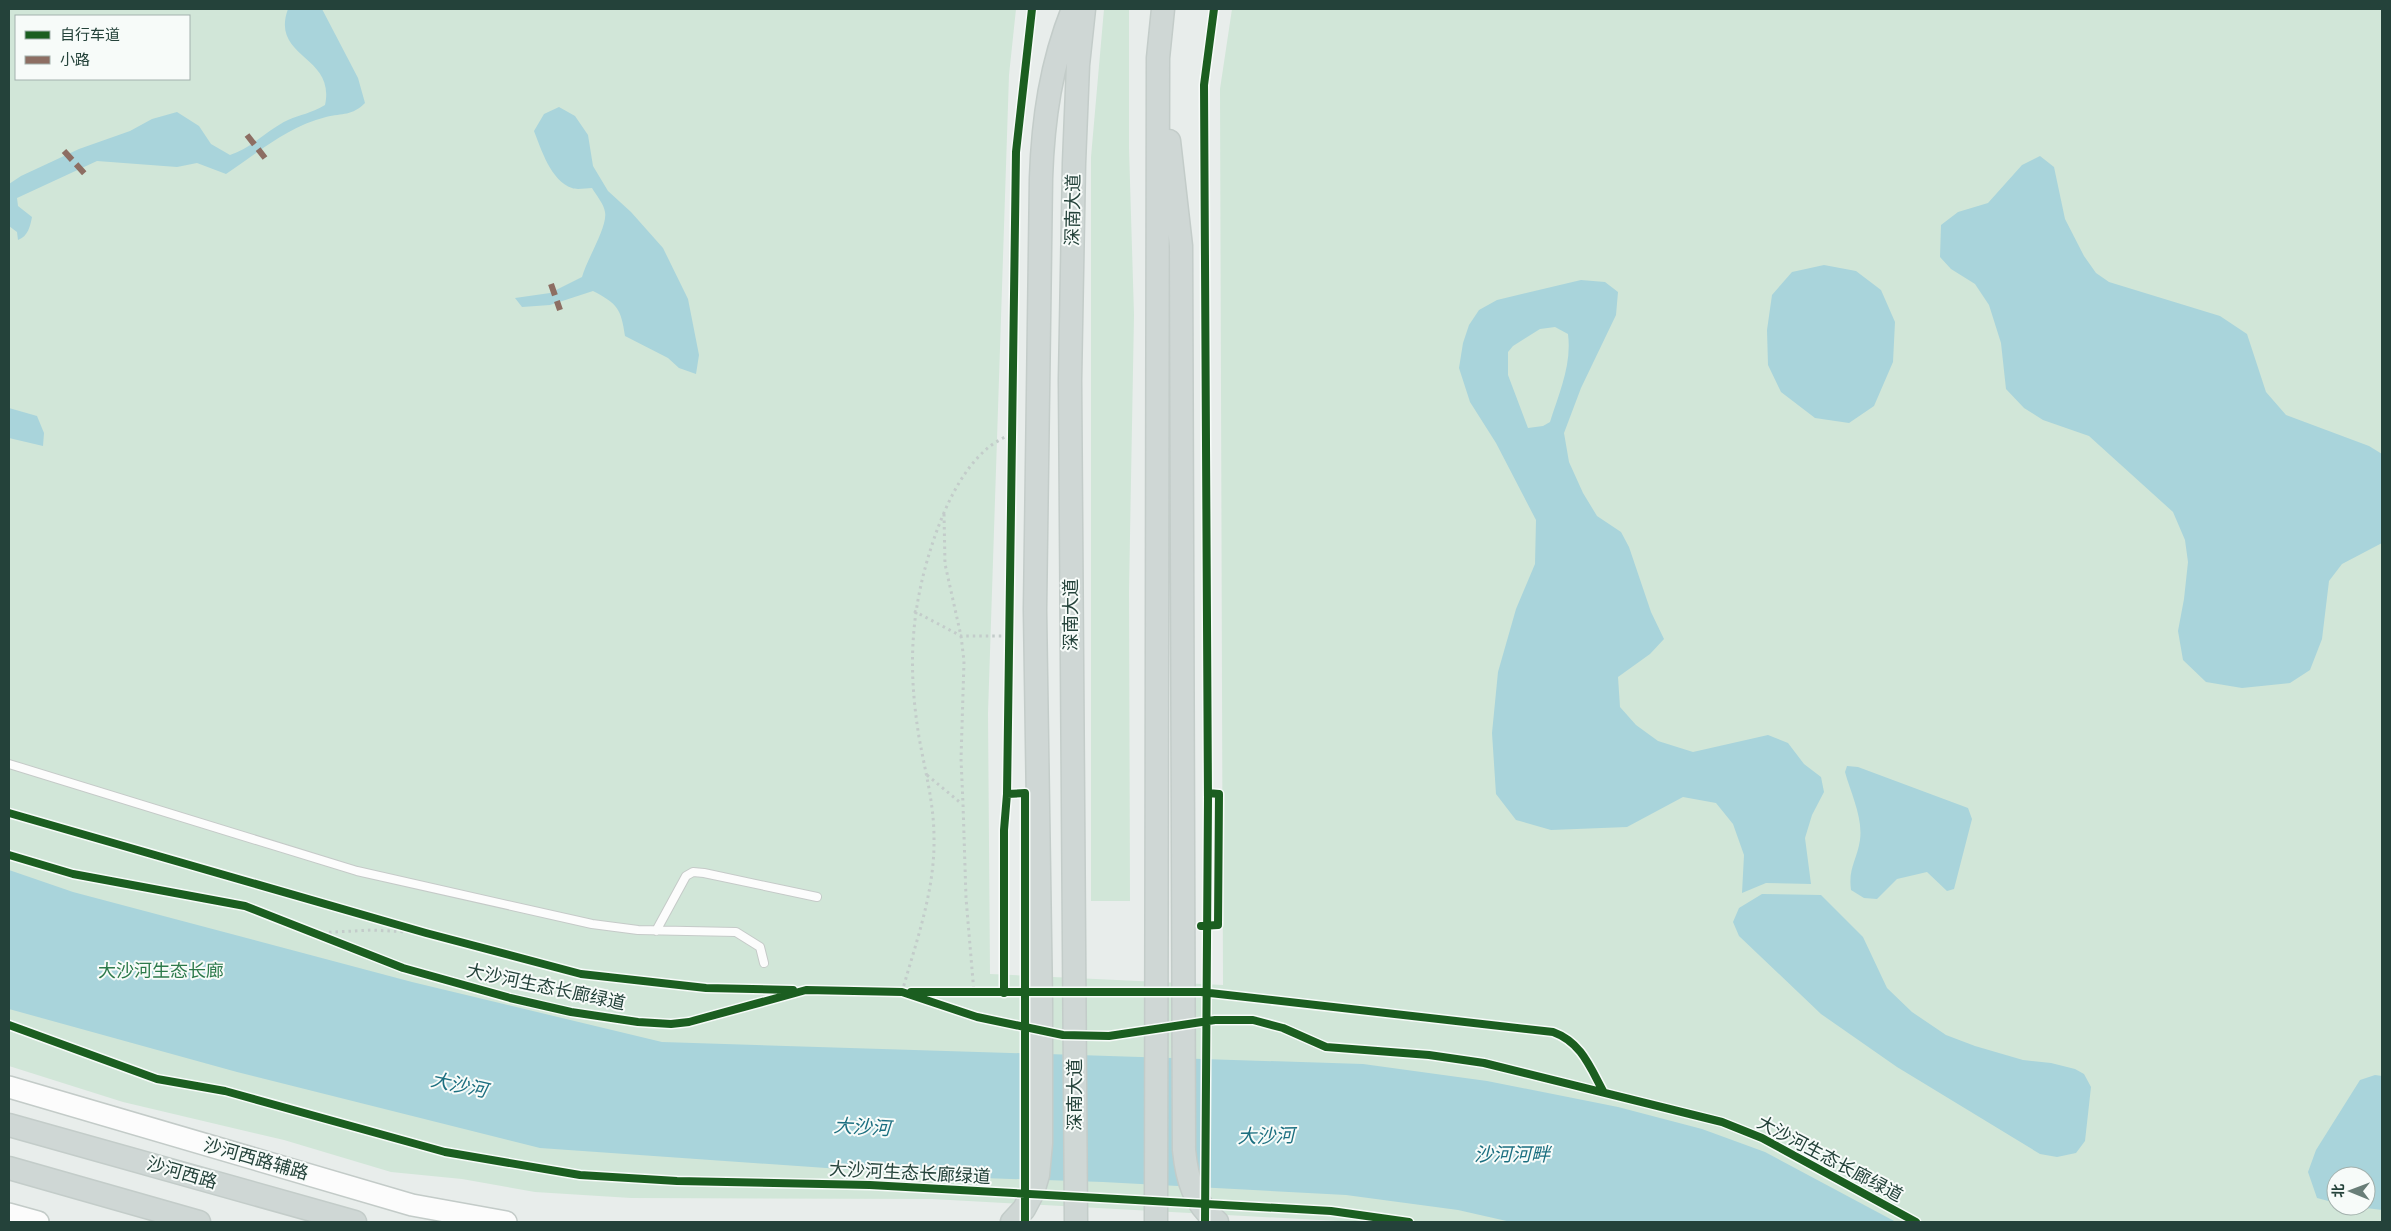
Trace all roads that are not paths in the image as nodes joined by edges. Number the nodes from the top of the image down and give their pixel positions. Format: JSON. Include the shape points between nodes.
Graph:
{"nodes":[{"id":1,"x":1073,"y":9,"type":"edge"},
{"id":2,"x":1084,"y":9,"type":"edge"},
{"id":3,"x":1163,"y":9,"type":"edge"},
{"id":4,"x":1158,"y":58,"type":"junction"},
{"id":5,"x":9,"y":764,"type":"edge"},
{"id":6,"x":817,"y":898,"type":"dead end"},
{"id":7,"x":656,"y":930,"type":"junction"},
{"id":8,"x":764,"y":963,"type":"dead end"},
{"id":9,"x":9,"y":1087,"type":"edge"},
{"id":10,"x":9,"y":1110,"type":"edge"},
{"id":11,"x":9,"y":1125,"type":"edge"},
{"id":12,"x":56,"y":1138,"type":"junction"},
{"id":13,"x":9,"y":1168,"type":"edge"},
{"id":14,"x":9,"y":1214,"type":"edge"},
{"id":15,"x":38,"y":1222,"type":"edge"},
{"id":16,"x":198,"y":1222,"type":"edge"},
{"id":17,"x":355,"y":1222,"type":"edge"},
{"id":18,"x":506,"y":1222,"type":"edge"},
{"id":19,"x":1012,"y":1222,"type":"edge"},
{"id":20,"x":1076,"y":1222,"type":"edge"},
{"id":21,"x":1156,"y":1222,"type":"edge"},
{"id":22,"x":1217,"y":1222,"type":"edge"}],
"edges":[{"from":1,"to":19,"type":"main road","via":[[1050,83],[1040,178],[1035,610],[1041,1003],[1039,1167],[1033,1192]]},
{"from":2,"to":20,"type":"main road","name":"深南大道","via":[[1074,163],[1070,380]]},
{"from":3,"to":4,"type":"main road"},
{"from":4,"to":21,"type":"main road"},
{"from":4,"to":22,"type":"main road","via":[[1181,246],[1183,1130],[1190,1188],[1205,1213]]},
{"from":5,"to":7,"type":"lane","via":[[357,871],[592,924]]},
{"from":6,"to":7,"type":"lane","via":[[692,872],[686,876]]},
{"from":7,"to":8,"type":"lane","via":[[736,932],[760,947]]},
{"from":9,"to":18,"type":"main road","name":"沙河西路辅路","via":[[412,1205]]},
{"from":10,"to":12,"type":"main road"},
{"from":11,"to":12,"type":"main road","name":"沙河西路"},
{"from":12,"to":17,"type":"main road","name":"沙河西路"},
{"from":13,"to":16,"type":"main road"},
{"from":14,"to":15,"type":"main road"}]}
